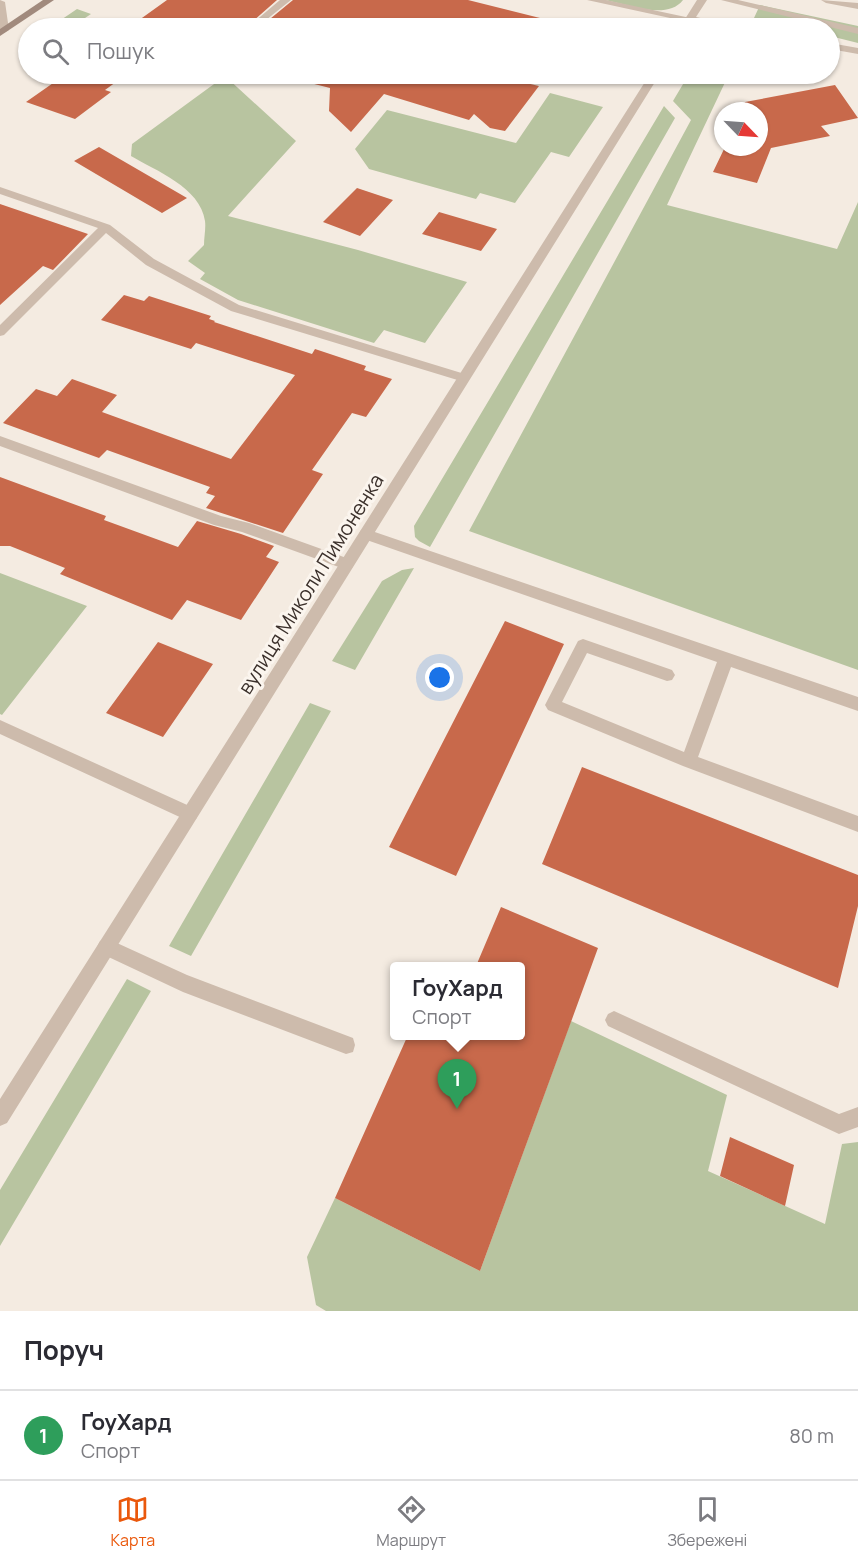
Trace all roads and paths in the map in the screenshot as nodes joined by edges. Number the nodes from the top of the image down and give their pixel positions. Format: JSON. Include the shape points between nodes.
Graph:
{"nodes":[{"id":1,"x":49,"y":0,"type":"edge"},
{"id":2,"x":286,"y":0,"type":"edge"},
{"id":3,"x":592,"y":0,"type":"edge"},
{"id":4,"x":702,"y":0,"type":"edge"},
{"id":5,"x":726,"y":0,"type":"edge"},
{"id":6,"x":826,"y":0,"type":"edge"},
{"id":7,"x":0,"y":2,"type":"edge"},
{"id":8,"x":858,"y":6,"type":"edge"},
{"id":9,"x":23,"y":18,"type":"edge"},
{"id":10,"x":264,"y":18,"type":"edge"},
{"id":11,"x":685,"y":18,"type":"edge"},
{"id":12,"x":691,"y":18,"type":"edge"},
{"id":13,"x":803,"y":18,"type":"edge"},
{"id":14,"x":18,"y":21,"type":"edge"},
{"id":15,"x":840,"y":27,"type":"edge"},
{"id":16,"x":858,"y":31,"type":"edge"},
{"id":17,"x":2,"y":32,"type":"edge"},
{"id":18,"x":840,"y":48,"type":"edge"},
{"id":19,"x":858,"y":51,"type":"edge"},
{"id":20,"x":650,"y":84,"type":"edge"},
{"id":21,"x":0,"y":190,"type":"edge"},
{"id":22,"x":106,"y":227,"type":"junction"},
{"id":23,"x":0,"y":332,"type":"edge"},
{"id":24,"x":464,"y":378,"type":"junction"},
{"id":25,"x":0,"y":441,"type":"edge"},
{"id":26,"x":366,"y":534,"type":"junction"},
{"id":27,"x":347,"y":564,"type":"junction"},
{"id":28,"x":726,"y":659,"type":"junction"},
{"id":29,"x":667,"y":675,"type":"dead end"},
{"id":30,"x":858,"y":704,"type":"edge"},
{"id":31,"x":0,"y":727,"type":"edge"},
{"id":32,"x":689,"y":761,"type":"junction"},
{"id":33,"x":190,"y":814,"type":"junction"},
{"id":34,"x":858,"y":824,"type":"edge"},
{"id":35,"x":106,"y":947,"type":"junction"},
{"id":36,"x":615,"y":1020,"type":"dead end"},
{"id":37,"x":346,"y":1045,"type":"dead end"},
{"id":38,"x":0,"y":1116,"type":"edge"},
{"id":39,"x":858,"y":1117,"type":"edge"}],
"edges":[{"from":1,"to":9,"type":"main road"},
{"from":2,"to":10,"type":"street"},
{"from":3,"to":11,"type":"street"},
{"from":4,"to":12,"type":"street"},
{"from":5,"to":13,"type":"street"},
{"from":6,"to":8,"type":"street"},
{"from":7,"to":17,"type":"street"},
{"from":14,"to":17,"type":"main road"},
{"from":15,"to":16,"type":"street"},
{"from":18,"to":19,"type":"street"},
{"from":20,"to":24,"type":"street","name":"вулиця Миколи Пимоненка"},
{"from":21,"to":22,"type":"street"},
{"from":22,"to":23,"type":"street"},
{"from":22,"to":24,"type":"street","via":[[150,262],[235,308]]},
{"from":24,"to":26,"type":"street","name":"вулиця Миколи Пимоненка"},
{"from":25,"to":27,"type":"street"},
{"from":26,"to":27,"type":"street","name":"вулиця Миколи Пимоненка"},
{"from":26,"to":28,"type":"street"},
{"from":27,"to":33,"type":"street","name":"вулиця Миколи Пимоненка"},
{"from":28,"to":30,"type":"street"},
{"from":28,"to":32,"type":"street"},
{"from":29,"to":32,"type":"street","via":[[583,645],[554,705]]},
{"from":31,"to":33,"type":"street"},
{"from":32,"to":34,"type":"street"},
{"from":33,"to":35,"type":"street","name":"вулиця Миколи Пимоненка"},
{"from":35,"to":37,"type":"street","via":[[183,983]]},
{"from":35,"to":38,"type":"street","name":"вулиця Миколи Пимоненка"},
{"from":36,"to":39,"type":"street","via":[[839,1124]]}]}
